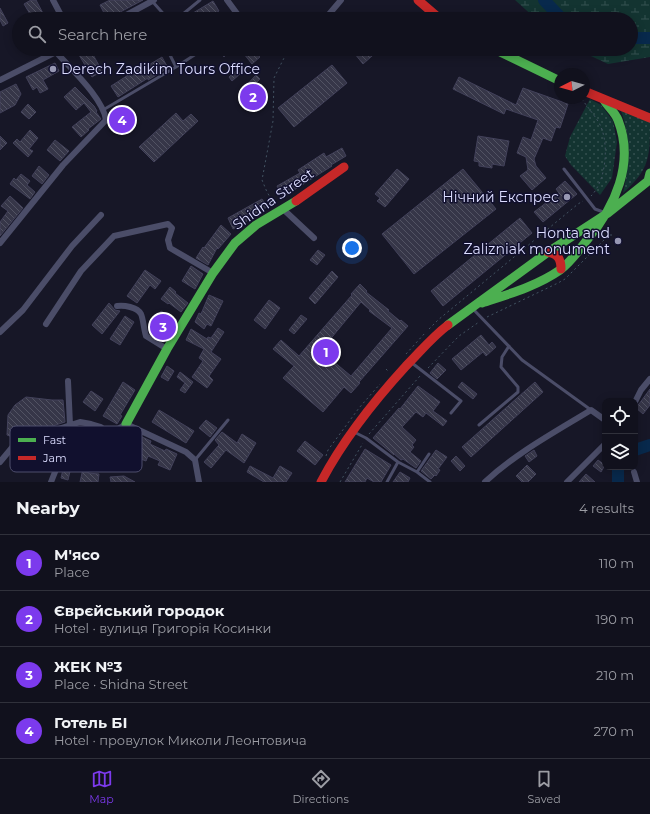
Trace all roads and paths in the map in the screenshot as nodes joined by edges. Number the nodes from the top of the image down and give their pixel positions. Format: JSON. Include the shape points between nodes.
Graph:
{"nodes":[{"id":1,"x":53,"y":0,"type":"edge"},
{"id":2,"x":200,"y":0,"type":"edge"},
{"id":3,"x":227,"y":0,"type":"edge"},
{"id":4,"x":341,"y":0,"type":"edge"},
{"id":5,"x":418,"y":0,"type":"edge"},
{"id":6,"x":153,"y":1,"type":"edge"},
{"id":7,"x":59,"y":12,"type":"edge"},
{"id":8,"x":133,"y":12,"type":"edge"},
{"id":9,"x":162,"y":12,"type":"edge"},
{"id":10,"x":185,"y":12,"type":"edge"},
{"id":11,"x":236,"y":12,"type":"edge"},
{"id":12,"x":330,"y":12,"type":"edge"},
{"id":13,"x":431,"y":12,"type":"edge"},
{"id":14,"x":47,"y":56,"type":"edge"},
{"id":15,"x":64,"y":56,"type":"edge"},
{"id":16,"x":170,"y":56,"type":"edge"},
{"id":17,"x":193,"y":56,"type":"edge"},
{"id":18,"x":285,"y":56,"type":"edge"},
{"id":19,"x":508,"y":56,"type":"edge"},
{"id":20,"x":176,"y":67,"type":"junction"},
{"id":21,"x":554,"y":78,"type":"edge"},
{"id":22,"x":0,"y":80,"type":"edge"},
{"id":23,"x":590,"y":94,"type":"edge"},
{"id":24,"x":604,"y":100,"type":"junction"},
{"id":25,"x":585,"y":104,"type":"edge"},
{"id":26,"x":104,"y":112,"type":"junction"},
{"id":27,"x":650,"y":118,"type":"edge"},
{"id":28,"x":344,"y":167,"type":"dead end"},
{"id":29,"x":564,"y":169,"type":"dead end"},
{"id":30,"x":649,"y":178,"type":"edge"},
{"id":31,"x":587,"y":199,"type":"junction"},
{"id":32,"x":280,"y":210,"type":"junction"},
{"id":33,"x":608,"y":213,"type":"junction"},
{"id":34,"x":101,"y":215,"type":"dead end"},
{"id":35,"x":314,"y":238,"type":"dead end"},
{"id":36,"x":614,"y":238,"type":"dead end"},
{"id":37,"x":0,"y":243,"type":"edge"},
{"id":38,"x":548,"y":252,"type":"junction"},
{"id":39,"x":561,"y":269,"type":"junction"},
{"id":40,"x":213,"y":273,"type":"junction"},
{"id":41,"x":117,"y":306,"type":"dead end"},
{"id":42,"x":471,"y":307,"type":"junction"},
{"id":43,"x":483,"y":320,"type":"junction"},
{"id":44,"x":46,"y":324,"type":"dead end"},
{"id":45,"x":0,"y":332,"type":"edge"},
{"id":46,"x":421,"y":337,"type":"dead end"},
{"id":47,"x":508,"y":346,"type":"junction"},
{"id":48,"x":167,"y":350,"type":"junction"},
{"id":49,"x":410,"y":362,"type":"junction"},
{"id":50,"x":386,"y":369,"type":"dead end"},
{"id":51,"x":390,"y":372,"type":"dead end"},
{"id":52,"x":424,"y":372,"type":"junction"},
{"id":53,"x":650,"y":379,"type":"edge"},
{"id":54,"x":68,"y":380,"type":"dead end"},
{"id":55,"x":637,"y":398,"type":"edge"},
{"id":56,"x":591,"y":410,"type":"junction"},
{"id":57,"x":451,"y":413,"type":"dead end"},
{"id":58,"x":602,"y":418,"type":"edge"},
{"id":59,"x":228,"y":420,"type":"dead end"},
{"id":60,"x":126,"y":424,"type":"junction"},
{"id":61,"x":70,"y":425,"type":"junction"},
{"id":62,"x":479,"y":425,"type":"dead end"},
{"id":63,"x":67,"y":426,"type":"edge"},
{"id":64,"x":96,"y":426,"type":"edge"},
{"id":65,"x":123,"y":426,"type":"edge"},
{"id":66,"x":132,"y":426,"type":"edge"},
{"id":67,"x":142,"y":430,"type":"edge"},
{"id":68,"x":352,"y":432,"type":"junction"},
{"id":69,"x":366,"y":438,"type":"junction"},
{"id":70,"x":602,"y":447,"type":"edge"},
{"id":71,"x":10,"y":450,"type":"edge"},
{"id":72,"x":0,"y":451,"type":"edge"},
{"id":73,"x":429,"y":454,"type":"dead end"},
{"id":74,"x":6,"y":455,"type":"junction"},
{"id":75,"x":195,"y":460,"type":"junction"},
{"id":76,"x":0,"y":462,"type":"edge"},
{"id":77,"x":398,"y":462,"type":"junction"},
{"id":78,"x":55,"y":472,"type":"edge"},
{"id":79,"x":417,"y":472,"type":"junction"},
{"id":80,"x":634,"y":472,"type":"dead end"},
{"id":81,"x":51,"y":482,"type":"edge"},
{"id":82,"x":200,"y":482,"type":"edge"},
{"id":83,"x":321,"y":482,"type":"edge"},
{"id":84,"x":340,"y":482,"type":"edge"},
{"id":85,"x":387,"y":482,"type":"edge"},
{"id":86,"x":430,"y":482,"type":"edge"},
{"id":87,"x":485,"y":482,"type":"edge"},
{"id":88,"x":568,"y":482,"type":"edge"},
{"id":89,"x":637,"y":482,"type":"edge"}],
"edges":[{"from":1,"to":7,"type":"street"},
{"from":2,"to":10,"type":"lane"},
{"from":3,"to":11,"type":"street"},
{"from":4,"to":12,"type":"street"},
{"from":5,"to":13,"type":"main road"},
{"from":6,"to":8,"type":"street"},
{"from":6,"to":9,"type":"lane"},
{"from":14,"to":22,"type":"street"},
{"from":15,"to":26,"type":"street","via":[[98,99]]},
{"from":16,"to":20,"type":"lane"},
{"from":17,"to":20,"type":"lane"},
{"from":18,"to":32,"type":"path","via":[[274,78],[273,121],[262,180],[266,192]]},
{"from":19,"to":21,"type":"main road"},
{"from":20,"to":26,"type":"lane"},
{"from":23,"to":24,"type":"main road"},
{"from":24,"to":27,"type":"main road"},
{"from":24,"to":33,"type":"main road","via":[[617,119],[623,138],[625,165],[618,191]]},
{"from":25,"to":31,"type":"path","via":[[601,126],[606,156],[594,193]]},
{"from":26,"to":37,"type":"street","via":[[106,120],[63,165]]},
{"from":28,"to":32,"type":"main road","name":"Shidna Street"},
{"from":29,"to":31,"type":"lane"},
{"from":30,"to":33,"type":"main road"},
{"from":31,"to":33,"type":"lane","via":[[595,209]]},
{"from":31,"to":46,"type":"path","via":[[438,320]]},
{"from":32,"to":35,"type":"street"},
{"from":32,"to":40,"type":"main road","name":"Shidna Street","via":[[242,236]]},
{"from":33,"to":38,"type":"main road"},
{"from":33,"to":39,"type":"main road","via":[[596,232]]},
{"from":34,"to":45,"type":"street","via":[[72,246],[23,310]]},
{"from":36,"to":43,"type":"path","via":[[609,235],[558,284]]},
{"from":38,"to":39,"type":"main road","via":[[559,258]]},
{"from":38,"to":42,"type":"main road"},
{"from":39,"to":42,"type":"main road","via":[[528,287]]},
{"from":40,"to":44,"type":"street","via":[[170,248],[168,240],[172,228],[168,224],[114,236],[81,271]]},
{"from":40,"to":48,"type":"main road","name":"Shidna Street"},
{"from":41,"to":48,"type":"street","via":[[136,309],[141,314],[146,336]]},
{"from":42,"to":43,"type":"lane"},
{"from":42,"to":49,"type":"main road","via":[[434,336]]},
{"from":43,"to":47,"type":"lane"},
{"from":43,"to":52,"type":"path","via":[[459,336]]},
{"from":47,"to":56,"type":"lane","via":[[522,360]]},
{"from":47,"to":62,"type":"lane","via":[[502,357],[501,367],[518,387],[518,392]]},
{"from":48,"to":60,"type":"main road","name":"Shidna Street"},
{"from":49,"to":52,"type":"lane"},
{"from":49,"to":68,"type":"main road"},
{"from":50,"to":51,"type":"path"},
{"from":52,"to":57,"type":"lane","via":[[461,401]]},
{"from":52,"to":69,"type":"path"},
{"from":53,"to":55,"type":"street"},
{"from":54,"to":61,"type":"street"},
{"from":56,"to":58,"type":"street"},
{"from":56,"to":87,"type":"street","via":[[541,440]]},
{"from":59,"to":75,"type":"lane"},
{"from":60,"to":65,"type":"street"},
{"from":60,"to":66,"type":"street"},
{"from":61,"to":63,"type":"street"},
{"from":61,"to":64,"type":"street","via":[[84,422]]},
{"from":67,"to":75,"type":"street","via":[[186,452]]},
{"from":68,"to":69,"type":"lane"},
{"from":68,"to":83,"type":"main road"},
{"from":69,"to":77,"type":"lane"},
{"from":69,"to":84,"type":"path"},
{"from":70,"to":88,"type":"street"},
{"from":71,"to":74,"type":"street"},
{"from":72,"to":74,"type":"street"},
{"from":73,"to":79,"type":"lane"},
{"from":74,"to":76,"type":"street"},
{"from":75,"to":82,"type":"street"},
{"from":77,"to":79,"type":"lane"},
{"from":77,"to":85,"type":"lane"},
{"from":78,"to":81,"type":"street"},
{"from":79,"to":86,"type":"lane"},
{"from":80,"to":89,"type":"street"}]}
